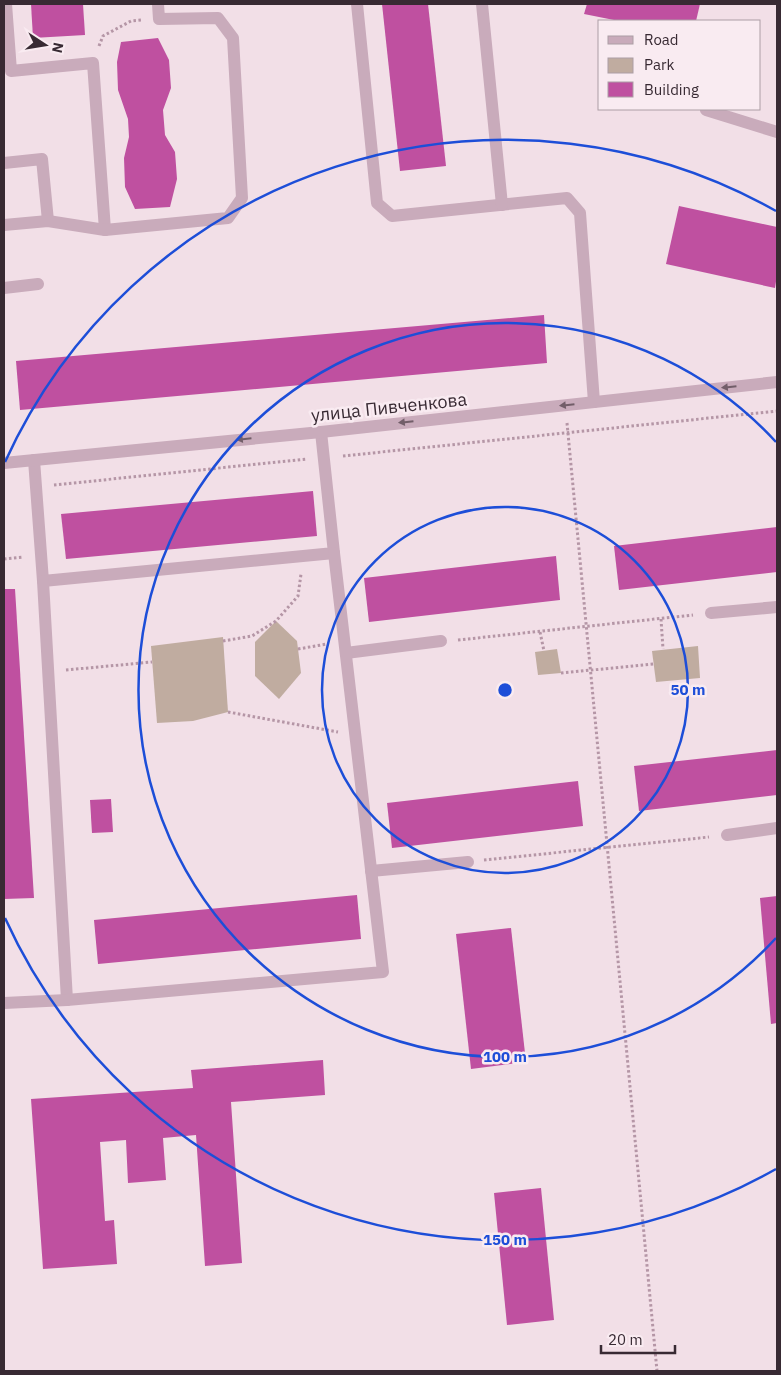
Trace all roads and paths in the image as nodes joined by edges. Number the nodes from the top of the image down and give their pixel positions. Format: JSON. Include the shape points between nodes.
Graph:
{"nodes":[{"id":1,"x":6,"y":4,"type":"edge"},
{"id":2,"x":158,"y":4,"type":"edge"},
{"id":3,"x":356,"y":4,"type":"edge"},
{"id":4,"x":482,"y":4,"type":"edge"},
{"id":5,"x":159,"y":19,"type":"junction"},
{"id":6,"x":93,"y":63,"type":"junction"},
{"id":7,"x":706,"y":110,"type":"dead end"},
{"id":8,"x":777,"y":132,"type":"edge"},
{"id":9,"x":4,"y":163,"type":"edge"},
{"id":10,"x":502,"y":204,"type":"junction"},
{"id":11,"x":48,"y":221,"type":"junction"},
{"id":12,"x":4,"y":225,"type":"edge"},
{"id":13,"x":105,"y":230,"type":"junction"},
{"id":14,"x":38,"y":284,"type":"dead end"},
{"id":15,"x":4,"y":288,"type":"edge"},
{"id":16,"x":777,"y":382,"type":"edge"},
{"id":17,"x":594,"y":402,"type":"junction"},
{"id":18,"x":566,"y":405,"type":"junction"},
{"id":19,"x":777,"y":411,"type":"edge"},
{"id":20,"x":321,"y":432,"type":"junction"},
{"id":21,"x":568,"y":433,"type":"junction"},
{"id":22,"x":324,"y":458,"type":"junction"},
{"id":23,"x":34,"y":460,"type":"junction"},
{"id":24,"x":4,"y":464,"type":"edge"},
{"id":25,"x":36,"y":487,"type":"junction"},
{"id":26,"x":334,"y":553,"type":"junction"},
{"id":27,"x":303,"y":556,"type":"junction"},
{"id":28,"x":42,"y":581,"type":"junction"},
{"id":29,"x":777,"y":607,"type":"edge"},
{"id":30,"x":711,"y":613,"type":"joint"},
{"id":31,"x":661,"y":619,"type":"junction"},
{"id":32,"x":586,"y":627,"type":"junction"},
{"id":33,"x":540,"y":632,"type":"junction"},
{"id":34,"x":223,"y":641,"type":"dead end"},
{"id":35,"x":442,"y":641,"type":"joint"},
{"id":36,"x":345,"y":647,"type":"junction"},
{"id":37,"x":298,"y":649,"type":"dead end"},
{"id":38,"x":663,"y":649,"type":"dead end"},
{"id":39,"x":544,"y":651,"type":"dead end"},
{"id":40,"x":152,"y":662,"type":"dead end"},
{"id":41,"x":654,"y":664,"type":"dead end"},
{"id":42,"x":591,"y":671,"type":"junction"},
{"id":43,"x":48,"y":672,"type":"junction"},
{"id":44,"x":561,"y":673,"type":"dead end"},
{"id":45,"x":228,"y":712,"type":"dead end"},
{"id":46,"x":355,"y":735,"type":"junction"},
{"id":47,"x":777,"y":828,"type":"edge"},
{"id":48,"x":727,"y":835,"type":"joint"},
{"id":49,"x":607,"y":848,"type":"junction"},
{"id":50,"x":468,"y":862,"type":"joint"},
{"id":51,"x":371,"y":871,"type":"junction"},
{"id":52,"x":67,"y":1000,"type":"junction"},
{"id":53,"x":4,"y":1002,"type":"edge"},
{"id":54,"x":657,"y":1371,"type":"edge"}],
"edges":[{"from":1,"to":6,"type":"street","via":[[11,71]]},
{"from":2,"to":5,"type":"street"},
{"from":3,"to":10,"type":"street","via":[[376,203],[392,216]]},
{"from":4,"to":10,"type":"street"},
{"from":5,"to":6,"type":"path","via":[[131,21],[103,36]]},
{"from":5,"to":13,"type":"street","via":[[218,18],[234,38],[242,198],[228,218]]},
{"from":6,"to":13,"type":"street"},
{"from":7,"to":8,"type":"street"},
{"from":9,"to":11,"type":"street","via":[[42,159]]},
{"from":10,"to":17,"type":"street","via":[[566,198],[580,212]]},
{"from":11,"to":12,"type":"street"},
{"from":11,"to":13,"type":"street"},
{"from":14,"to":15,"type":"street"},
{"from":16,"to":17,"type":"street","name":"улица Пивченкова","one_way":true},
{"from":17,"to":18,"type":"street","name":"улица Пивченкова","one_way":true},
{"from":18,"to":20,"type":"street","name":"улица Пивченкова","one_way":true},
{"from":18,"to":21,"type":"path"},
{"from":19,"to":21,"type":"path"},
{"from":20,"to":22,"type":"street"},
{"from":20,"to":23,"type":"street","name":"улица Пивченкова","one_way":true},
{"from":21,"to":22,"type":"path"},
{"from":21,"to":32,"type":"path"},
{"from":22,"to":25,"type":"path"},
{"from":22,"to":26,"type":"street"},
{"from":23,"to":24,"type":"street","name":"улица Пивченкова"},
{"from":23,"to":25,"type":"street"},
{"from":25,"to":28,"type":"street"},
{"from":26,"to":27,"type":"street"},
{"from":26,"to":36,"type":"street"},
{"from":27,"to":28,"type":"street"},
{"from":27,"to":34,"type":"path","via":[[298,596],[276,621],[252,636]]},
{"from":28,"to":43,"type":"street"},
{"from":29,"to":30,"type":"street"},
{"from":30,"to":31,"type":"path"},
{"from":31,"to":32,"type":"path"},
{"from":31,"to":38,"type":"path"},
{"from":32,"to":33,"type":"path"},
{"from":32,"to":42,"type":"path"},
{"from":33,"to":35,"type":"path"},
{"from":33,"to":39,"type":"path"},
{"from":35,"to":36,"type":"street"},
{"from":36,"to":37,"type":"path"},
{"from":36,"to":46,"type":"street"},
{"from":40,"to":43,"type":"path"},
{"from":41,"to":42,"type":"path"},
{"from":42,"to":44,"type":"path"},
{"from":42,"to":49,"type":"path"},
{"from":43,"to":52,"type":"street"},
{"from":45,"to":46,"type":"path"},
{"from":46,"to":51,"type":"street"},
{"from":47,"to":48,"type":"street"},
{"from":48,"to":49,"type":"path"},
{"from":49,"to":50,"type":"path"},
{"from":49,"to":54,"type":"path"},
{"from":50,"to":51,"type":"street"},
{"from":51,"to":52,"type":"street","via":[[383,972]]},
{"from":52,"to":53,"type":"street"}]}
